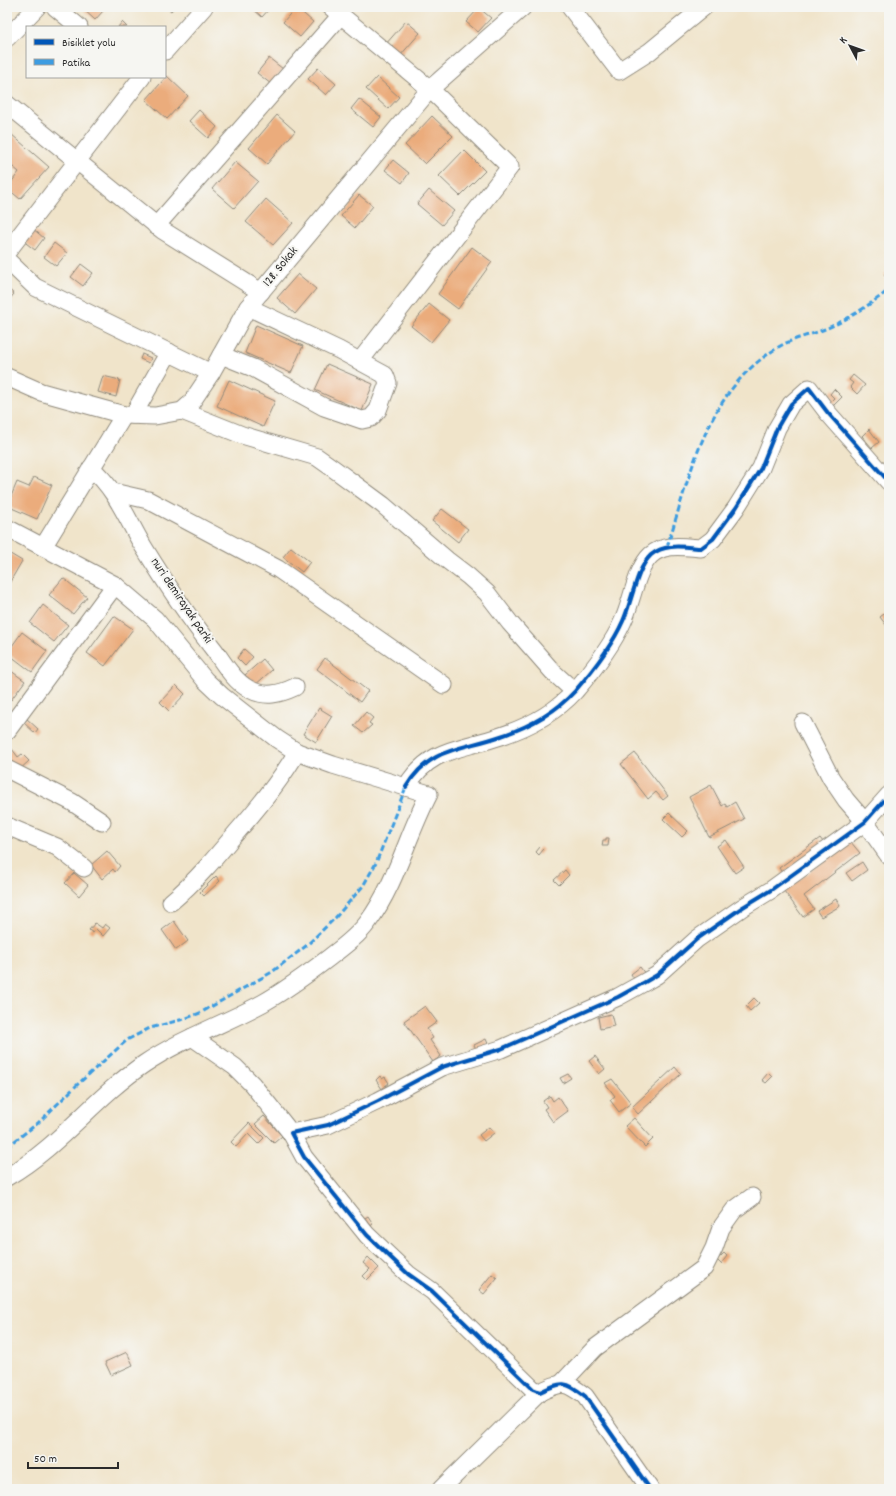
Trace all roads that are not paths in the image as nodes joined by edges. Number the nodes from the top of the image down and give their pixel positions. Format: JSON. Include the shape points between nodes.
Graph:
{"nodes":[{"id":1,"x":37,"y":7,"type":"edge"},
{"id":2,"x":55,"y":7,"type":"edge"},
{"id":3,"x":204,"y":7,"type":"edge"},
{"id":4,"x":570,"y":7,"type":"edge"},
{"id":5,"x":704,"y":7,"type":"edge"},
{"id":6,"x":518,"y":9,"type":"edge"},
{"id":7,"x":336,"y":11,"type":"edge"},
{"id":8,"x":78,"y":26,"type":"edge"},
{"id":9,"x":7,"y":38,"type":"edge"},
{"id":10,"x":166,"y":50,"type":"edge"},
{"id":11,"x":140,"y":78,"type":"edge"},
{"id":12,"x":430,"y":89,"type":"junction"},
{"id":13,"x":7,"y":104,"type":"edge"},
{"id":14,"x":76,"y":161,"type":"junction"},
{"id":15,"x":156,"y":226,"type":"junction"},
{"id":16,"x":7,"y":252,"type":"edge"},
{"id":17,"x":7,"y":260,"type":"edge"},
{"id":18,"x":261,"y":292,"type":"junction"},
{"id":19,"x":248,"y":307,"type":"junction"},
{"id":20,"x":169,"y":352,"type":"junction"},
{"id":21,"x":221,"y":355,"type":"junction"},
{"id":22,"x":360,"y":361,"type":"junction"},
{"id":23,"x":211,"y":373,"type":"junction"},
{"id":24,"x":7,"y":376,"type":"edge"},
{"id":25,"x":182,"y":411,"type":"junction"},
{"id":26,"x":128,"y":415,"type":"junction"},
{"id":27,"x":91,"y":468,"type":"junction"},
{"id":28,"x":889,"y":482,"type":"edge"},
{"id":29,"x":113,"y":492,"type":"junction"},
{"id":30,"x":7,"y":528,"type":"edge"},
{"id":31,"x":43,"y":547,"type":"junction"},
{"id":32,"x":115,"y":585,"type":"junction"},
{"id":33,"x":444,"y":685,"type":"dead end"},
{"id":34,"x":295,"y":687,"type":"dead end"},
{"id":35,"x":574,"y":691,"type":"junction"},
{"id":36,"x":803,"y":723,"type":"dead end"},
{"id":37,"x":7,"y":730,"type":"edge"},
{"id":38,"x":297,"y":752,"type":"junction"},
{"id":39,"x":7,"y":769,"type":"edge"},
{"id":40,"x":406,"y":787,"type":"junction"},
{"id":41,"x":889,"y":795,"type":"edge"},
{"id":42,"x":102,"y":822,"type":"dead end"},
{"id":43,"x":865,"y":822,"type":"junction"},
{"id":44,"x":7,"y":826,"type":"edge"},
{"id":45,"x":889,"y":856,"type":"edge"},
{"id":46,"x":84,"y":868,"type":"dead end"},
{"id":47,"x":171,"y":902,"type":"dead end"},
{"id":48,"x":192,"y":1036,"type":"junction"},
{"id":49,"x":291,"y":1133,"type":"junction"},
{"id":50,"x":7,"y":1177,"type":"edge"},
{"id":51,"x":752,"y":1197,"type":"dead end"},
{"id":52,"x":562,"y":1383,"type":"junction"},
{"id":53,"x":540,"y":1392,"type":"junction"},
{"id":54,"x":441,"y":1489,"type":"edge"},
{"id":55,"x":650,"y":1489,"type":"edge"}],
"edges":[{"from":1,"to":9,"type":"street"},
{"from":2,"to":8,"type":"street"},
{"from":3,"to":10,"type":"street"},
{"from":4,"to":5,"type":"street","via":[[619,71],[650,52]]},
{"from":6,"to":12,"type":"street","name":"128. Sokak"},
{"from":7,"to":12,"type":"street"},
{"from":7,"to":15,"type":"street"},
{"from":11,"to":14,"type":"street"},
{"from":12,"to":18,"type":"street","name":"128. Sokak"},
{"from":12,"to":22,"type":"street","via":[[510,167]]},
{"from":13,"to":14,"type":"street"},
{"from":14,"to":15,"type":"street"},
{"from":14,"to":16,"type":"street"},
{"from":15,"to":18,"type":"street"},
{"from":17,"to":20,"type":"street","via":[[35,286]]},
{"from":18,"to":19,"type":"street","name":"128. Sokak"},
{"from":19,"to":21,"type":"street","name":"128. Sokak"},
{"from":19,"to":22,"type":"street"},
{"from":20,"to":23,"type":"street"},
{"from":20,"to":26,"type":"street"},
{"from":21,"to":22,"type":"street","via":[[253,368],[324,407],[362,420],[371,418],[378,410],[388,383],[385,375]]},
{"from":21,"to":23,"type":"street","name":"128. Sokak"},
{"from":23,"to":25,"type":"street","name":"128. Sokak","via":[[191,403]]},
{"from":24,"to":26,"type":"street","via":[[41,392]]},
{"from":25,"to":26,"type":"street","via":[[155,416]]},
{"from":25,"to":35,"type":"street","via":[[242,435],[317,457],[334,469],[383,505],[487,593],[553,672]]},
{"from":26,"to":27,"type":"street"},
{"from":27,"to":29,"type":"street","name":"nuri demirayak parki","via":[[104,479]]},
{"from":27,"to":31,"type":"street"},
{"from":28,"to":35,"type":"street","via":[[809,388],[791,404],[777,428],[761,468],[713,539],[701,548],[675,546],[659,550],[644,563],[623,623]]},
{"from":29,"to":33,"type":"street","via":[[148,500],[278,569]]},
{"from":29,"to":34,"type":"street","name":"nuri demirayak parki","via":[[144,546],[208,642],[242,684],[268,695]]},
{"from":30,"to":31,"type":"street"},
{"from":31,"to":32,"type":"street"},
{"from":32,"to":37,"type":"street"},
{"from":32,"to":38,"type":"street","via":[[155,618],[205,680],[258,726]]},
{"from":35,"to":40,"type":"street","via":[[546,715],[525,727],[434,757],[422,766]]},
{"from":36,"to":43,"type":"street","via":[[832,778]]},
{"from":38,"to":40,"type":"street"},
{"from":38,"to":47,"type":"street","via":[[256,810],[208,867]]},
{"from":39,"to":42,"type":"street","via":[[72,802]]},
{"from":40,"to":48,"type":"street","via":[[429,794],[387,894],[368,924],[312,971],[263,1003]]},
{"from":41,"to":43,"type":"street"},
{"from":43,"to":45,"type":"street"},
{"from":43,"to":49,"type":"street","via":[[772,890],[698,939],[658,975],[618,997],[501,1049],[442,1067],[328,1125]]},
{"from":44,"to":46,"type":"street","via":[[57,847]]},
{"from":48,"to":49,"type":"street","via":[[236,1067]]},
{"from":48,"to":50,"type":"street","via":[[127,1077],[46,1150]]},
{"from":49,"to":53,"type":"street","via":[[304,1157],[366,1235],[408,1274],[432,1291],[533,1389]]},
{"from":51,"to":52,"type":"street","via":[[734,1210],[721,1228],[704,1268],[595,1348]]},
{"from":52,"to":53,"type":"street"},
{"from":52,"to":55,"type":"street","via":[[585,1396]]},
{"from":53,"to":54,"type":"street"}]}
